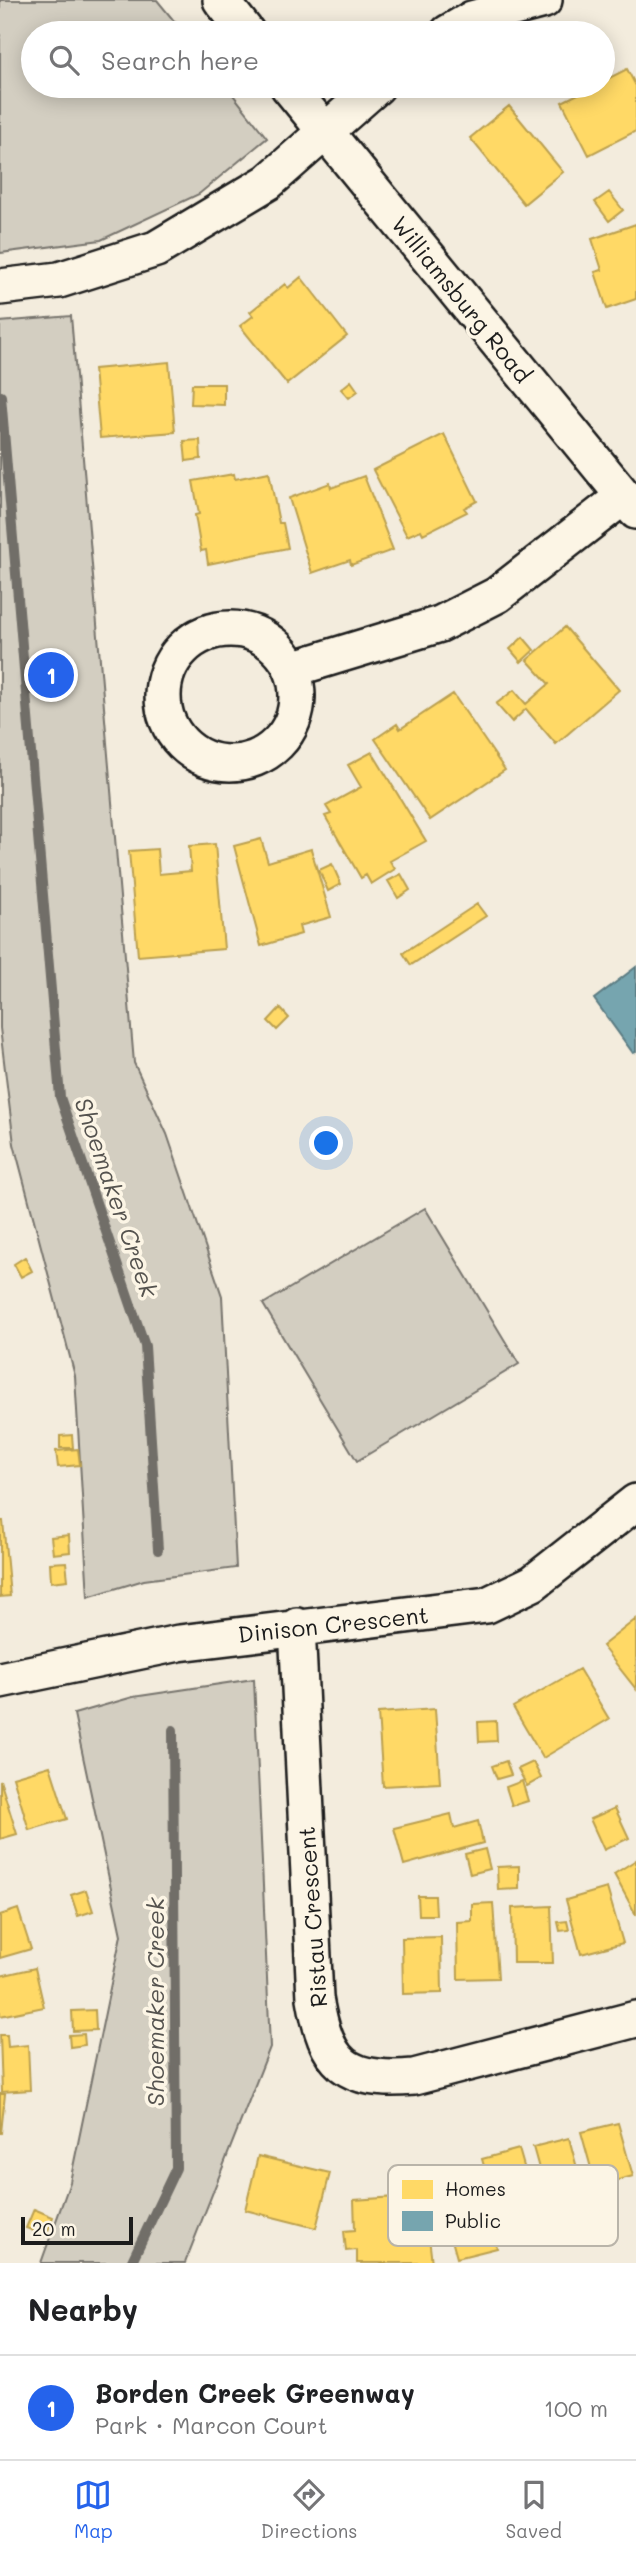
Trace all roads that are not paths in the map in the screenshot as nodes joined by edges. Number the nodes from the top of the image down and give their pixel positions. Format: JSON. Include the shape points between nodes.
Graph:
{"nodes":[{"id":1,"x":221,"y":0,"type":"edge"},
{"id":2,"x":544,"y":0,"type":"edge"},
{"id":3,"x":238,"y":21,"type":"edge"},
{"id":4,"x":469,"y":21,"type":"edge"},
{"id":5,"x":298,"y":98,"type":"edge"},
{"id":6,"x":364,"y":98,"type":"edge"},
{"id":7,"x":326,"y":133,"type":"junction"},
{"id":8,"x":0,"y":287,"type":"edge"},
{"id":9,"x":630,"y":504,"type":"edge"},
{"id":10,"x":292,"y":668,"type":"dead end"},
{"id":11,"x":636,"y":1502,"type":"edge"},
{"id":12,"x":297,"y":1626,"type":"junction"},
{"id":13,"x":0,"y":1680,"type":"edge"},
{"id":14,"x":636,"y":2019,"type":"edge"}],
"edges":[{"from":1,"to":3,"type":"street"},
{"from":2,"to":4,"type":"street"},
{"from":5,"to":7,"type":"street","name":"Williamsburg Road"},
{"from":6,"to":7,"type":"street"},
{"from":7,"to":8,"type":"street","via":[[268,182],[156,248],[59,281]]},
{"from":7,"to":9,"type":"street","name":"Williamsburg Road"},
{"from":9,"to":10,"type":"street","via":[[497,595],[440,624]]},
{"from":11,"to":12,"type":"street","name":"Dinison Crescent","via":[[533,1583],[488,1605]]},
{"from":12,"to":13,"type":"street","name":"Dinison Crescent","via":[[179,1643]]},
{"from":12,"to":14,"type":"street","name":"Ristau Crescent","via":[[316,1998],[320,2028],[331,2055],[349,2069],[382,2080],[414,2077]]}]}
